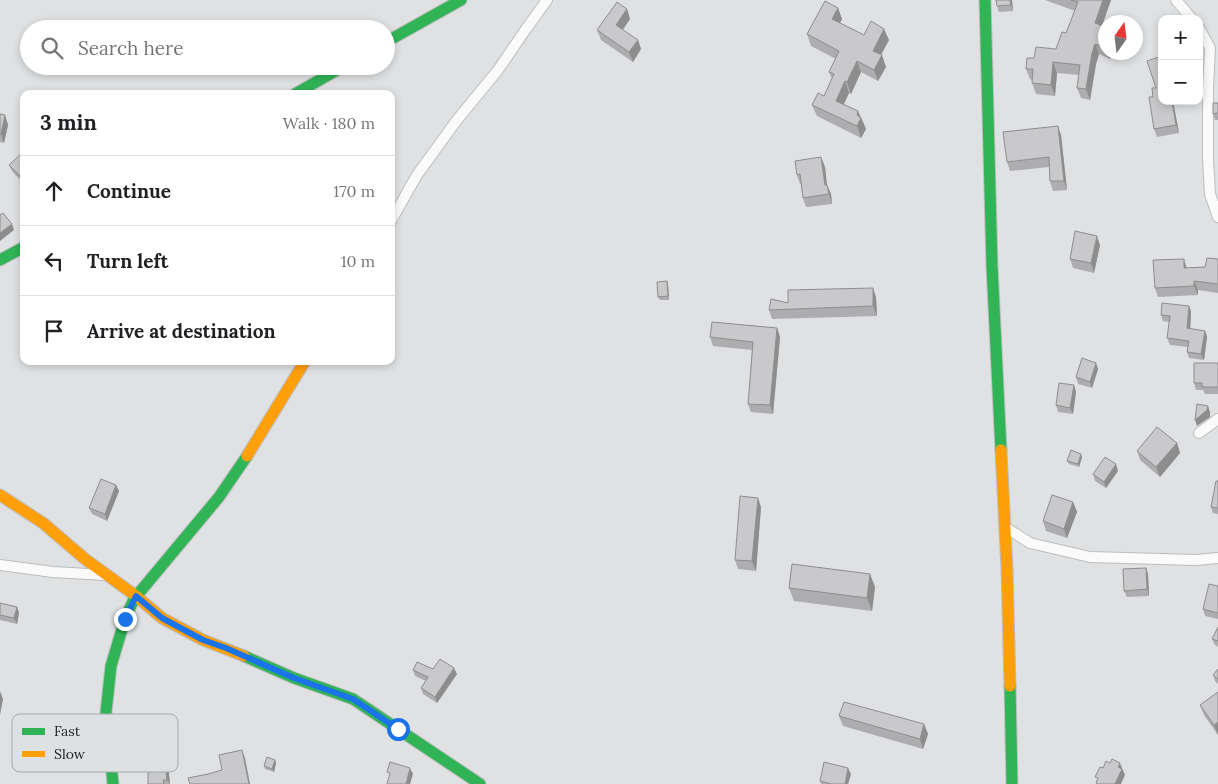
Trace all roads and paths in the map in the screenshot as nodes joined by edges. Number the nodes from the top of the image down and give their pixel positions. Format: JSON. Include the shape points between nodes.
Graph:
{"nodes":[{"id":1,"x":462,"y":0,"type":"edge"},
{"id":2,"x":547,"y":0,"type":"edge"},
{"id":3,"x":985,"y":0,"type":"edge"},
{"id":4,"x":1176,"y":0,"type":"edge"},
{"id":5,"x":1189,"y":15,"type":"edge"},
{"id":6,"x":1203,"y":35,"type":"edge"},
{"id":7,"x":395,"y":37,"type":"edge"},
{"id":8,"x":328,"y":75,"type":"edge"},
{"id":9,"x":302,"y":90,"type":"edge"},
{"id":10,"x":395,"y":214,"type":"edge"},
{"id":11,"x":1218,"y":217,"type":"edge"},
{"id":12,"x":20,"y":248,"type":"edge"},
{"id":13,"x":0,"y":260,"type":"edge"},
{"id":14,"x":302,"y":365,"type":"edge"},
{"id":15,"x":1218,"y":419,"type":"edge"},
{"id":16,"x":1199,"y":433,"type":"dead end"},
{"id":17,"x":0,"y":495,"type":"edge"},
{"id":18,"x":1005,"y":527,"type":"junction"},
{"id":19,"x":1218,"y":558,"type":"edge"},
{"id":20,"x":0,"y":565,"type":"edge"},
{"id":21,"x":105,"y":575,"type":"junction"},
{"id":22,"x":136,"y":596,"type":"junction"},
{"id":23,"x":106,"y":714,"type":"edge"},
{"id":24,"x":480,"y":784,"type":"edge"},
{"id":25,"x":1012,"y":784,"type":"edge"}],
"edges":[{"from":1,"to":7,"type":"street"},
{"from":2,"to":10,"type":"street","via":[[417,175]]},
{"from":3,"to":18,"type":"street","via":[[992,266]]},
{"from":4,"to":5,"type":"street"},
{"from":6,"to":11,"type":"street","via":[[1210,48],[1210,194]]},
{"from":8,"to":9,"type":"street"},
{"from":12,"to":13,"type":"street"},
{"from":14,"to":22,"type":"street","via":[[255,445],[219,497]]},
{"from":15,"to":16,"type":"street"},
{"from":17,"to":21,"type":"street","via":[[43,523]]},
{"from":18,"to":19,"type":"street","via":[[1030,544],[1090,557]]},
{"from":18,"to":25,"type":"street"},
{"from":20,"to":21,"type":"street"},
{"from":21,"to":22,"type":"street"},
{"from":22,"to":23,"type":"street","via":[[125,619],[111,666]]},
{"from":22,"to":24,"type":"street","via":[[162,618],[203,640],[353,699]]}]}
